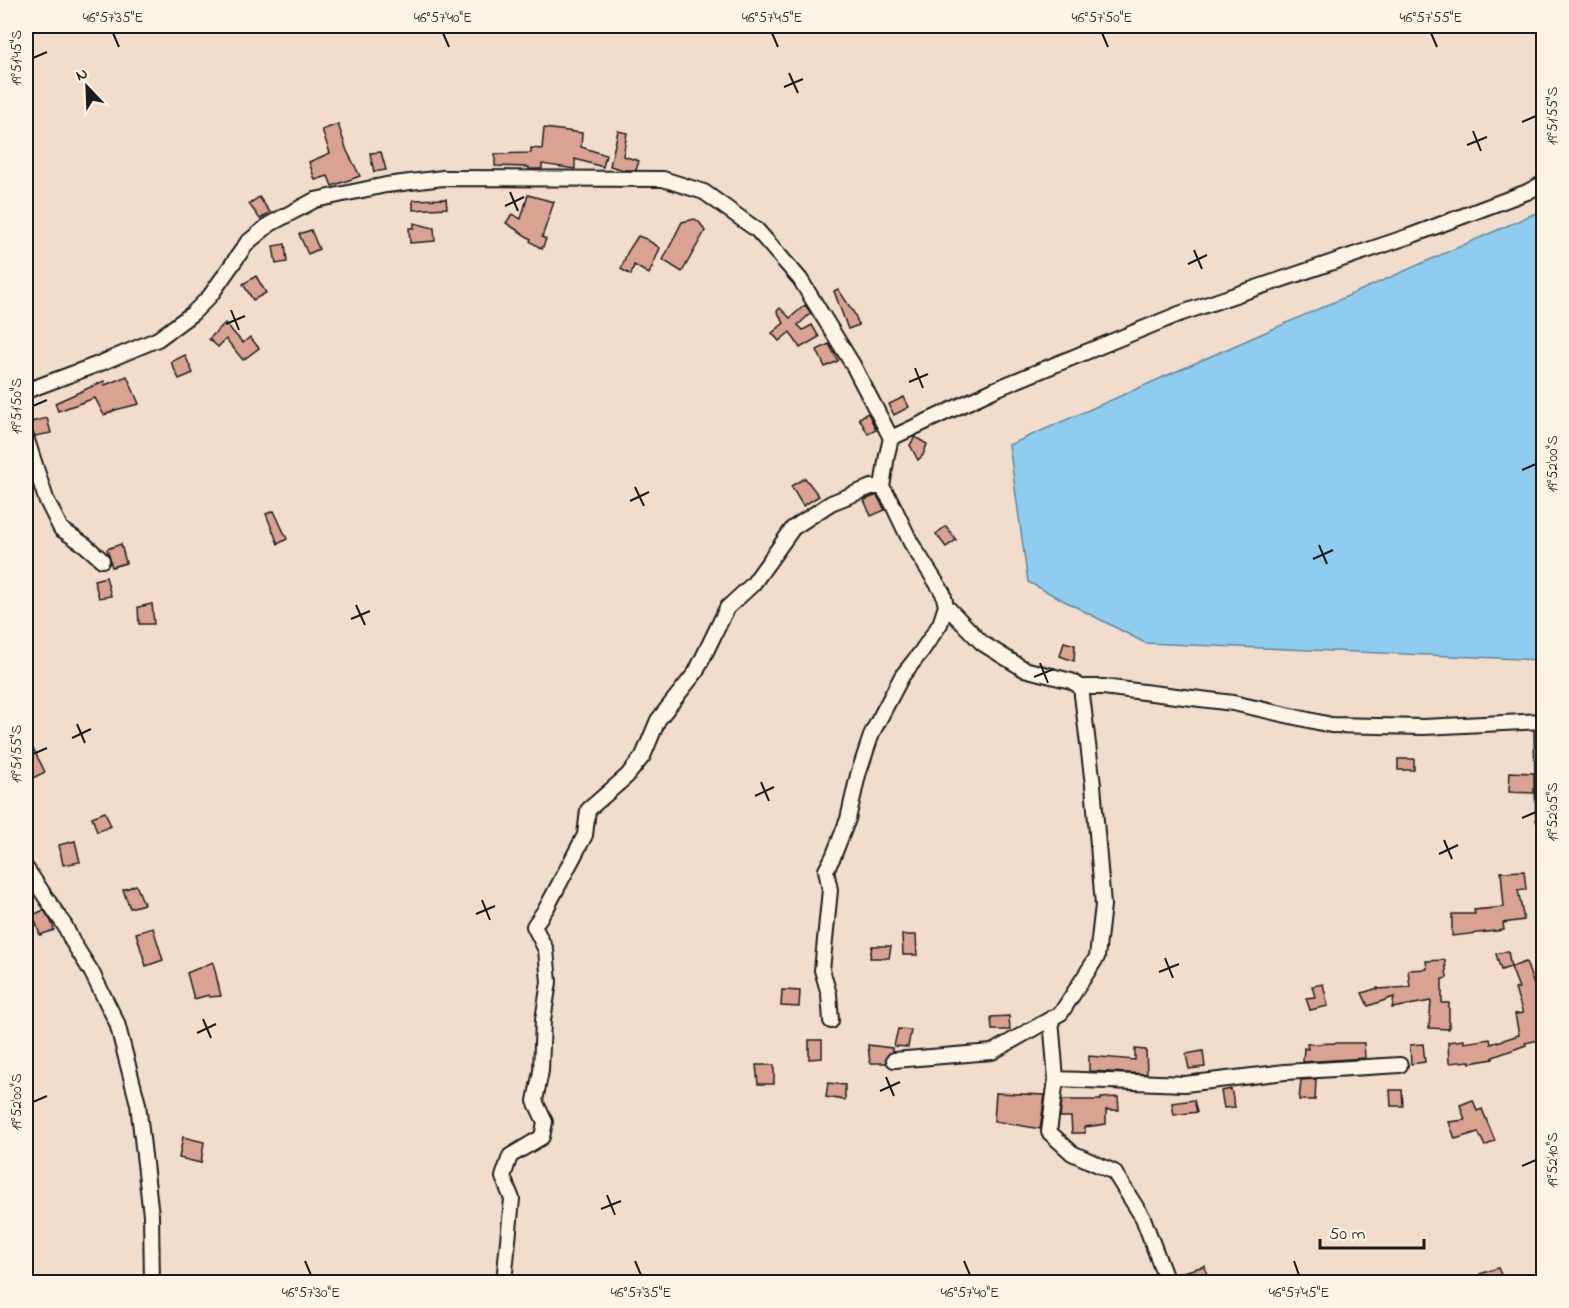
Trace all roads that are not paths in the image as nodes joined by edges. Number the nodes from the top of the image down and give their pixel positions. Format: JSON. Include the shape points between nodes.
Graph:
{"nodes":[{"id":1,"x":1544,"y":183,"type":"edge"},
{"id":2,"x":26,"y":391,"type":"edge"},
{"id":3,"x":26,"y":436,"type":"edge"},
{"id":4,"x":891,"y":438,"type":"junction"},
{"id":5,"x":882,"y":487,"type":"junction"},
{"id":6,"x":102,"y":560,"type":"dead end"},
{"id":7,"x":946,"y":606,"type":"junction"},
{"id":8,"x":1081,"y":687,"type":"junction"},
{"id":9,"x":1543,"y":721,"type":"edge"},
{"id":10,"x":1544,"y":818,"type":"edge"},
{"id":11,"x":26,"y":868,"type":"edge"},
{"id":12,"x":1051,"y":1019,"type":"junction"},
{"id":13,"x":831,"y":1021,"type":"dead end"},
{"id":14,"x":894,"y":1060,"type":"dead end"},
{"id":15,"x":1400,"y":1065,"type":"dead end"},
{"id":16,"x":1056,"y":1079,"type":"junction"},
{"id":17,"x":152,"y":1282,"type":"edge"},
{"id":18,"x":504,"y":1282,"type":"edge"},
{"id":19,"x":1167,"y":1282,"type":"edge"}],
"edges":[{"from":1,"to":4,"type":"street","via":[[1410,236],[1179,314],[998,388]]},
{"from":2,"to":4,"type":"street","via":[[158,339],[210,296],[247,243],[270,224],[315,200],[443,178],[663,179],[704,192],[757,230],[800,279],[854,365]]},
{"from":3,"to":6,"type":"street","via":[[46,499],[61,529]]},
{"from":4,"to":5,"type":"street"},
{"from":5,"to":7,"type":"street","via":[[943,593]]},
{"from":5,"to":18,"type":"street","via":[[871,487],[831,503],[793,528],[753,584],[727,608],[696,672],[658,720],[643,756],[627,776],[588,810],[585,835],[534,926],[546,950],[549,982],[535,1101],[545,1122],[542,1137],[510,1156],[503,1178],[512,1199]]},
{"from":7,"to":8,"type":"street","via":[[982,643],[1024,669]]},
{"from":7,"to":13,"type":"street","via":[[940,624],[902,676],[872,733],[848,819],[826,870],[830,890],[822,970]]},
{"from":8,"to":9,"type":"street","via":[[1233,703],[1331,725],[1424,727]]},
{"from":8,"to":12,"type":"street","via":[[1103,905],[1097,957],[1061,1013]]},
{"from":9,"to":10,"type":"street"},
{"from":11,"to":17,"type":"street","via":[[65,926],[117,1023],[138,1104],[151,1215]]},
{"from":12,"to":14,"type":"street","via":[[992,1052]]},
{"from":12,"to":16,"type":"street"},
{"from":15,"to":16,"type":"street","via":[[1286,1072],[1185,1084]]},
{"from":16,"to":19,"type":"street","via":[[1049,1132],[1072,1153],[1114,1172],[1143,1218]]}]}
